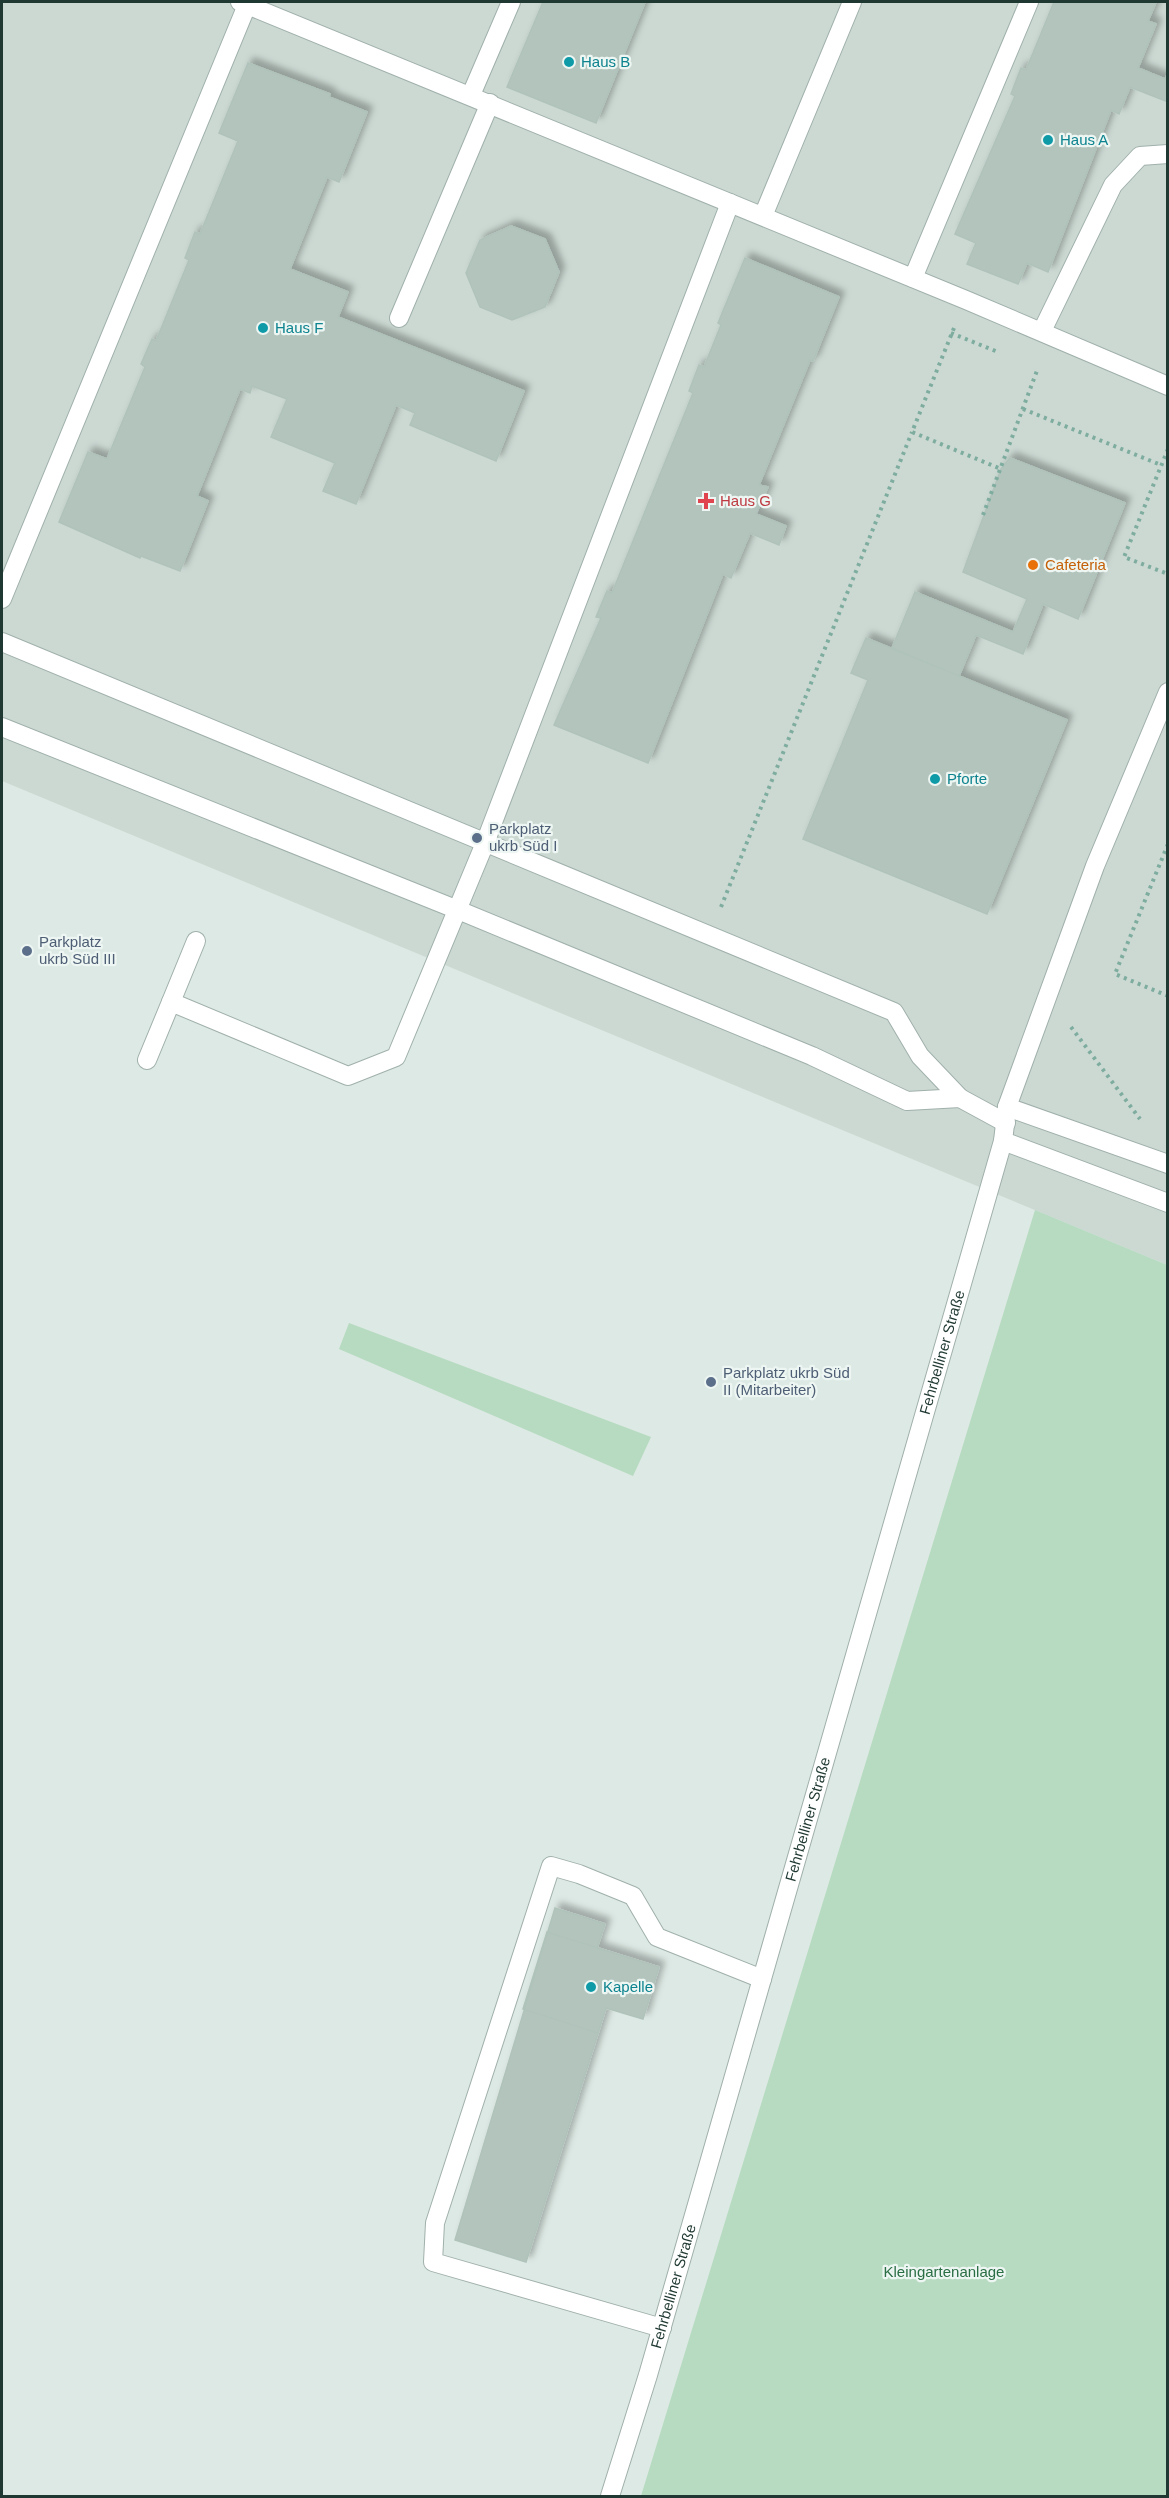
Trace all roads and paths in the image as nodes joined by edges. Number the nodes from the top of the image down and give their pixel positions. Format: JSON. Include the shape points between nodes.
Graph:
{"nodes":[{"id":1,"x":511,"y":2,"type":"edge"},
{"id":2,"x":852,"y":2,"type":"edge"},
{"id":3,"x":1029,"y":2,"type":"edge"},
{"id":4,"x":243,"y":3,"type":"edge"},
{"id":5,"x":471,"y":95,"type":"junction"},
{"id":6,"x":490,"y":103,"type":"junction"},
{"id":7,"x":1167,"y":154,"type":"edge"},
{"id":8,"x":730,"y":203,"type":"junction"},
{"id":9,"x":763,"y":216,"type":"junction"},
{"id":10,"x":913,"y":278,"type":"junction"},
{"id":11,"x":966,"y":300,"type":"junction"},
{"id":12,"x":399,"y":318,"type":"dead end"},
{"id":13,"x":1042,"y":331,"type":"junction"},
{"id":14,"x":1038,"y":368,"type":"dead end"},
{"id":15,"x":1167,"y":386,"type":"edge"},
{"id":16,"x":1023,"y":409,"type":"junction"},
{"id":17,"x":912,"y":432,"type":"junction"},
{"id":18,"x":1167,"y":449,"type":"edge"},
{"id":19,"x":1161,"y":465,"type":"junction"},
{"id":20,"x":1001,"y":469,"type":"junction"},
{"id":21,"x":983,"y":515,"type":"dead end"},
{"id":22,"x":1167,"y":574,"type":"edge"},
{"id":23,"x":2,"y":599,"type":"edge"},
{"id":24,"x":2,"y":642,"type":"edge"},
{"id":25,"x":1167,"y":692,"type":"edge"},
{"id":26,"x":2,"y":727,"type":"edge"},
{"id":27,"x":485,"y":843,"type":"junction"},
{"id":28,"x":1167,"y":844,"type":"edge"},
{"id":29,"x":458,"y":910,"type":"junction"},
{"id":30,"x":710,"y":936,"type":"junction"},
{"id":31,"x":196,"y":941,"type":"dead end"},
{"id":32,"x":1047,"y":994,"type":"junction"},
{"id":33,"x":1167,"y":996,"type":"edge"},
{"id":34,"x":171,"y":1002,"type":"junction"},
{"id":35,"x":147,"y":1060,"type":"dead end"},
{"id":36,"x":960,"y":1098,"type":"junction"},
{"id":37,"x":1005,"y":1124,"type":"junction"},
{"id":38,"x":1143,"y":1155,"type":"junction"},
{"id":39,"x":1167,"y":1164,"type":"edge"},
{"id":40,"x":1167,"y":1203,"type":"edge"},
{"id":41,"x":762,"y":1979,"type":"junction"},
{"id":42,"x":662,"y":2328,"type":"junction"},
{"id":43,"x":610,"y":2496,"type":"edge"}],
"edges":[{"from":1,"to":5,"type":"lane"},
{"from":2,"to":9,"type":"lane"},
{"from":3,"to":10,"type":"lane"},
{"from":4,"to":5,"type":"lane"},
{"from":4,"to":23,"type":"lane"},
{"from":5,"to":6,"type":"lane"},
{"from":6,"to":8,"type":"lane"},
{"from":6,"to":12,"type":"lane"},
{"from":7,"to":13,"type":"lane","via":[[1140,156],[1113,185]]},
{"from":8,"to":9,"type":"lane"},
{"from":8,"to":27,"type":"lane"},
{"from":9,"to":10,"type":"lane"},
{"from":10,"to":11,"type":"lane"},
{"from":11,"to":13,"type":"lane"},
{"from":11,"to":17,"type":"path"},
{"from":13,"to":15,"type":"lane"},
{"from":14,"to":16,"type":"path"},
{"from":16,"to":19,"type":"path"},
{"from":16,"to":20,"type":"path"},
{"from":17,"to":20,"type":"path"},
{"from":17,"to":30,"type":"path"},
{"from":18,"to":19,"type":"path"},
{"from":19,"to":22,"type":"path","via":[[1124,557]]},
{"from":20,"to":21,"type":"path"},
{"from":24,"to":27,"type":"lane"},
{"from":25,"to":32,"type":"lane","name":"Fehrbelliner Straße"},
{"from":26,"to":29,"type":"lane"},
{"from":27,"to":29,"type":"lane"},
{"from":27,"to":30,"type":"lane"},
{"from":28,"to":33,"type":"path","via":[[1115,974]]},
{"from":29,"to":34,"type":"lane","via":[[396,1057],[348,1076]]},
{"from":29,"to":36,"type":"lane","via":[[812,1056],[908,1101]]},
{"from":30,"to":36,"type":"lane","via":[[894,1011],[920,1056]]},
{"from":31,"to":34,"type":"lane"},
{"from":32,"to":37,"type":"lane","name":"Fehrbelliner Straße"},
{"from":32,"to":38,"type":"path","via":[[1149,1131]]},
{"from":34,"to":35,"type":"lane"},
{"from":36,"to":37,"type":"lane"},
{"from":37,"to":38,"type":"lane"},
{"from":37,"to":40,"type":"lane"},
{"from":37,"to":41,"type":"lane","name":"Fehrbelliner Straße"},
{"from":38,"to":39,"type":"lane"},
{"from":41,"to":42,"type":"lane","name":"Fehrbelliner Straße"},
{"from":41,"to":42,"type":"lane","via":[[657,1937],[633,1896],[551,1866],[435,2223],[433,2262]]},
{"from":42,"to":43,"type":"lane","name":"Fehrbelliner Straße"}]}
